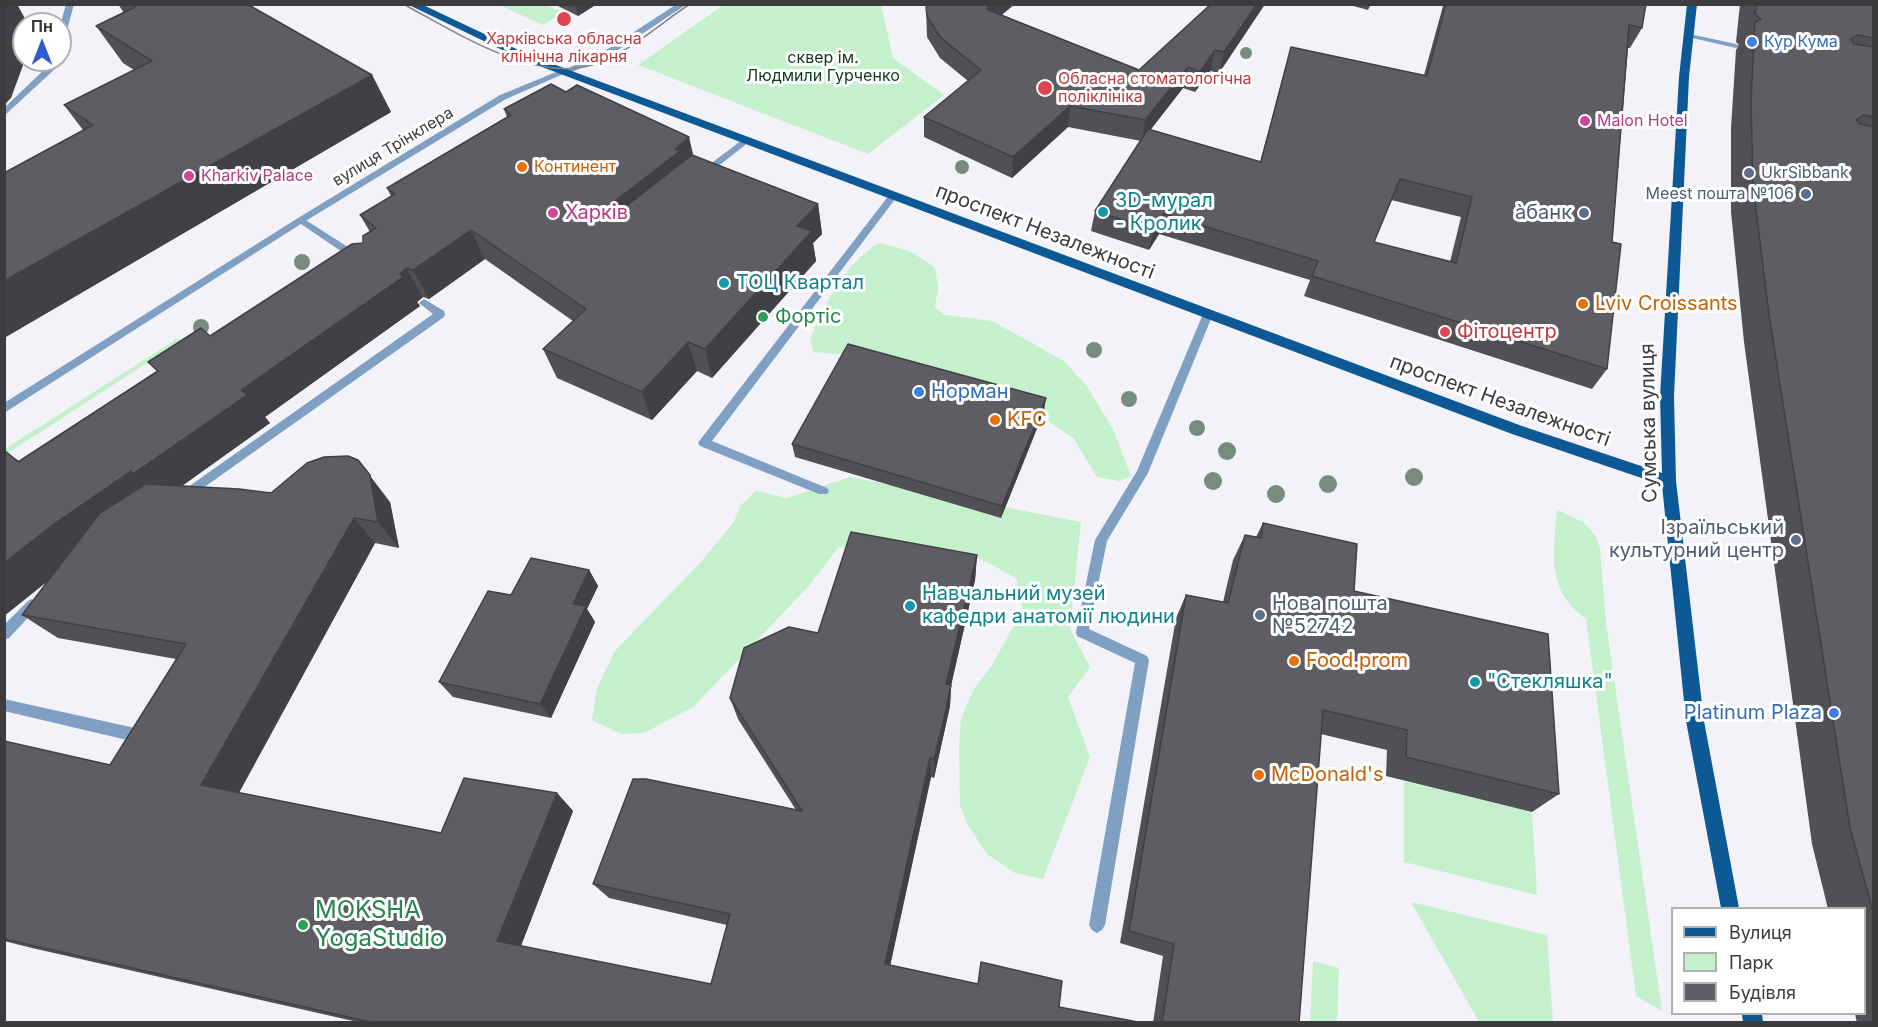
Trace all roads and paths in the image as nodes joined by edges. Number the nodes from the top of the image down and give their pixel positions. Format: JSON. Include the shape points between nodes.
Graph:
{"nodes":[{"id":1,"x":412,"y":4,"type":"edge"},
{"id":2,"x":683,"y":4,"type":"edge"},
{"id":3,"x":1692,"y":4,"type":"edge"},
{"id":4,"x":1688,"y":35,"type":"junction"},
{"id":5,"x":1736,"y":46,"type":"dead end"},
{"id":6,"x":47,"y":72,"type":"edge"},
{"id":7,"x":564,"y":72,"type":"junction"},
{"id":8,"x":4,"y":113,"type":"edge"},
{"id":9,"x":746,"y":140,"type":"junction"},
{"id":10,"x":695,"y":180,"type":"edge"},
{"id":11,"x":893,"y":196,"type":"junction"},
{"id":12,"x":301,"y":220,"type":"junction"},
{"id":13,"x":367,"y":264,"type":"edge"},
{"id":14,"x":424,"y":303,"type":"edge"},
{"id":15,"x":1208,"y":314,"type":"junction"},
{"id":16,"x":4,"y":409,"type":"edge"},
{"id":17,"x":1669,"y":481,"type":"junction"},
{"id":18,"x":823,"y":490,"type":"dead end"},
{"id":19,"x":176,"y":501,"type":"edge"},
{"id":20,"x":42,"y":595,"type":"edge"},
{"id":21,"x":4,"y":634,"type":"edge"},
{"id":22,"x":4,"y":705,"type":"edge"},
{"id":23,"x":150,"y":738,"type":"edge"},
{"id":24,"x":1730,"y":907,"type":"edge"},
{"id":25,"x":1097,"y":925,"type":"dead end"}],
"edges":[{"from":1,"to":7,"type":"main road","name":"проспект Незалежності"},
{"from":2,"to":7,"type":"street","name":"вулиця Трінклера","via":[[606,54]]},
{"from":3,"to":4,"type":"main road","name":"Сумська вулиця"},
{"from":4,"to":5,"type":"street"},
{"from":4,"to":17,"type":"main road","name":"Сумська вулиця","via":[[1667,396]]},
{"from":6,"to":8,"type":"street"},
{"from":7,"to":9,"type":"main road","name":"проспект Незалежності"},
{"from":7,"to":12,"type":"street","name":"вулиця Трінклера","via":[[503,97]]},
{"from":9,"to":10,"type":"street"},
{"from":9,"to":11,"type":"main road","name":"проспект Незалежності"},
{"from":11,"to":15,"type":"main road","name":"проспект Незалежності"},
{"from":11,"to":18,"type":"street","via":[[704,443]]},
{"from":12,"to":13,"type":"street"},
{"from":12,"to":16,"type":"street","name":"вулиця Трінклера"},
{"from":14,"to":19,"type":"street","via":[[440,314]]},
{"from":15,"to":17,"type":"main road","name":"проспект Незалежності","via":[[1517,430]]},
{"from":15,"to":25,"type":"street","via":[[1142,473],[1101,540],[1082,632],[1142,660]]},
{"from":17,"to":24,"type":"main road","name":"Сумська вулиця","via":[[1695,721]]},
{"from":20,"to":21,"type":"street"},
{"from":22,"to":23,"type":"street"}]}
